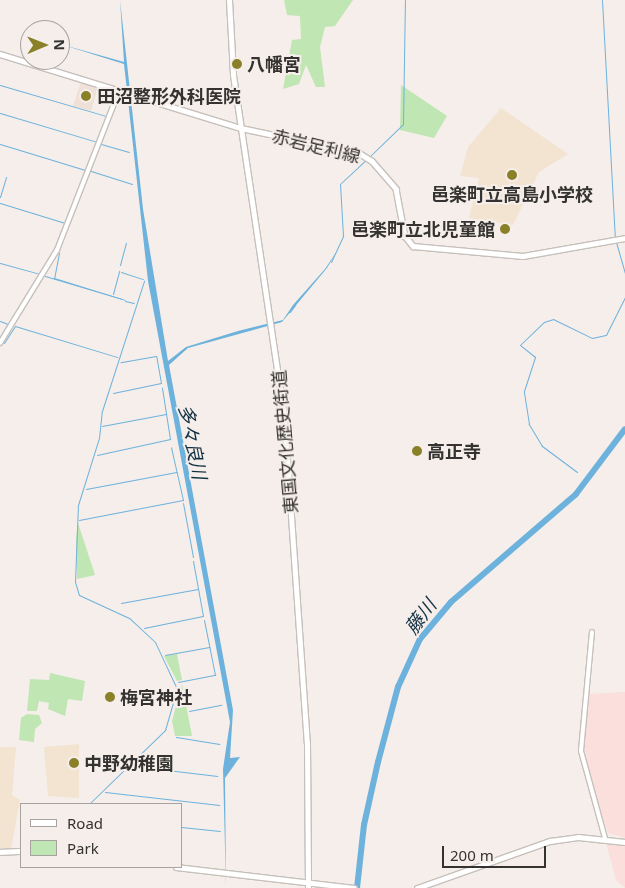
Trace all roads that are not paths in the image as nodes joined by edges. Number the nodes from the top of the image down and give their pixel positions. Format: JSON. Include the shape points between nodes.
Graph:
{"nodes":[{"id":1,"x":229,"y":0,"type":"edge"},
{"id":2,"x":0,"y":54,"type":"edge"},
{"id":3,"x":119,"y":91,"type":"junction"},
{"id":4,"x":241,"y":128,"type":"junction"},
{"id":5,"x":625,"y":238,"type":"edge"},
{"id":6,"x":0,"y":343,"type":"edge"},
{"id":7,"x":592,"y":632,"type":"dead end"},
{"id":8,"x":605,"y":838,"type":"junction"},
{"id":9,"x":625,"y":842,"type":"edge"},
{"id":10,"x":20,"y":851,"type":"edge"},
{"id":11,"x":0,"y":852,"type":"edge"},
{"id":12,"x":182,"y":868,"type":"edge"},
{"id":13,"x":308,"y":882,"type":"junction"},
{"id":14,"x":308,"y":888,"type":"edge"},
{"id":15,"x":351,"y":888,"type":"edge"},
{"id":16,"x":417,"y":888,"type":"edge"}],
"edges":[{"from":1,"to":4,"type":"main road","name":"東国文化歴史街道","via":[[230,53]]},
{"from":2,"to":3,"type":"main road","name":"赤岩足利線"},
{"from":3,"to":4,"type":"main road","name":"赤岩足利線"},
{"from":3,"to":6,"type":"street","via":[[57,250]]},
{"from":4,"to":5,"type":"main road","name":"赤岩足利線","via":[[359,154],[372,160],[396,189],[405,236],[412,246],[516,256]]},
{"from":4,"to":13,"type":"main road","name":"東国文化歴史街道","via":[[284,416],[305,716]]},
{"from":7,"to":8,"type":"street","via":[[581,750]]},
{"from":8,"to":9,"type":"main road"},
{"from":8,"to":16,"type":"main road","via":[[543,842]]},
{"from":10,"to":11,"type":"main road"},
{"from":12,"to":13,"type":"main road"},
{"from":13,"to":14,"type":"main road","name":"東国文化歴史街道"},
{"from":13,"to":15,"type":"main road"}]}
